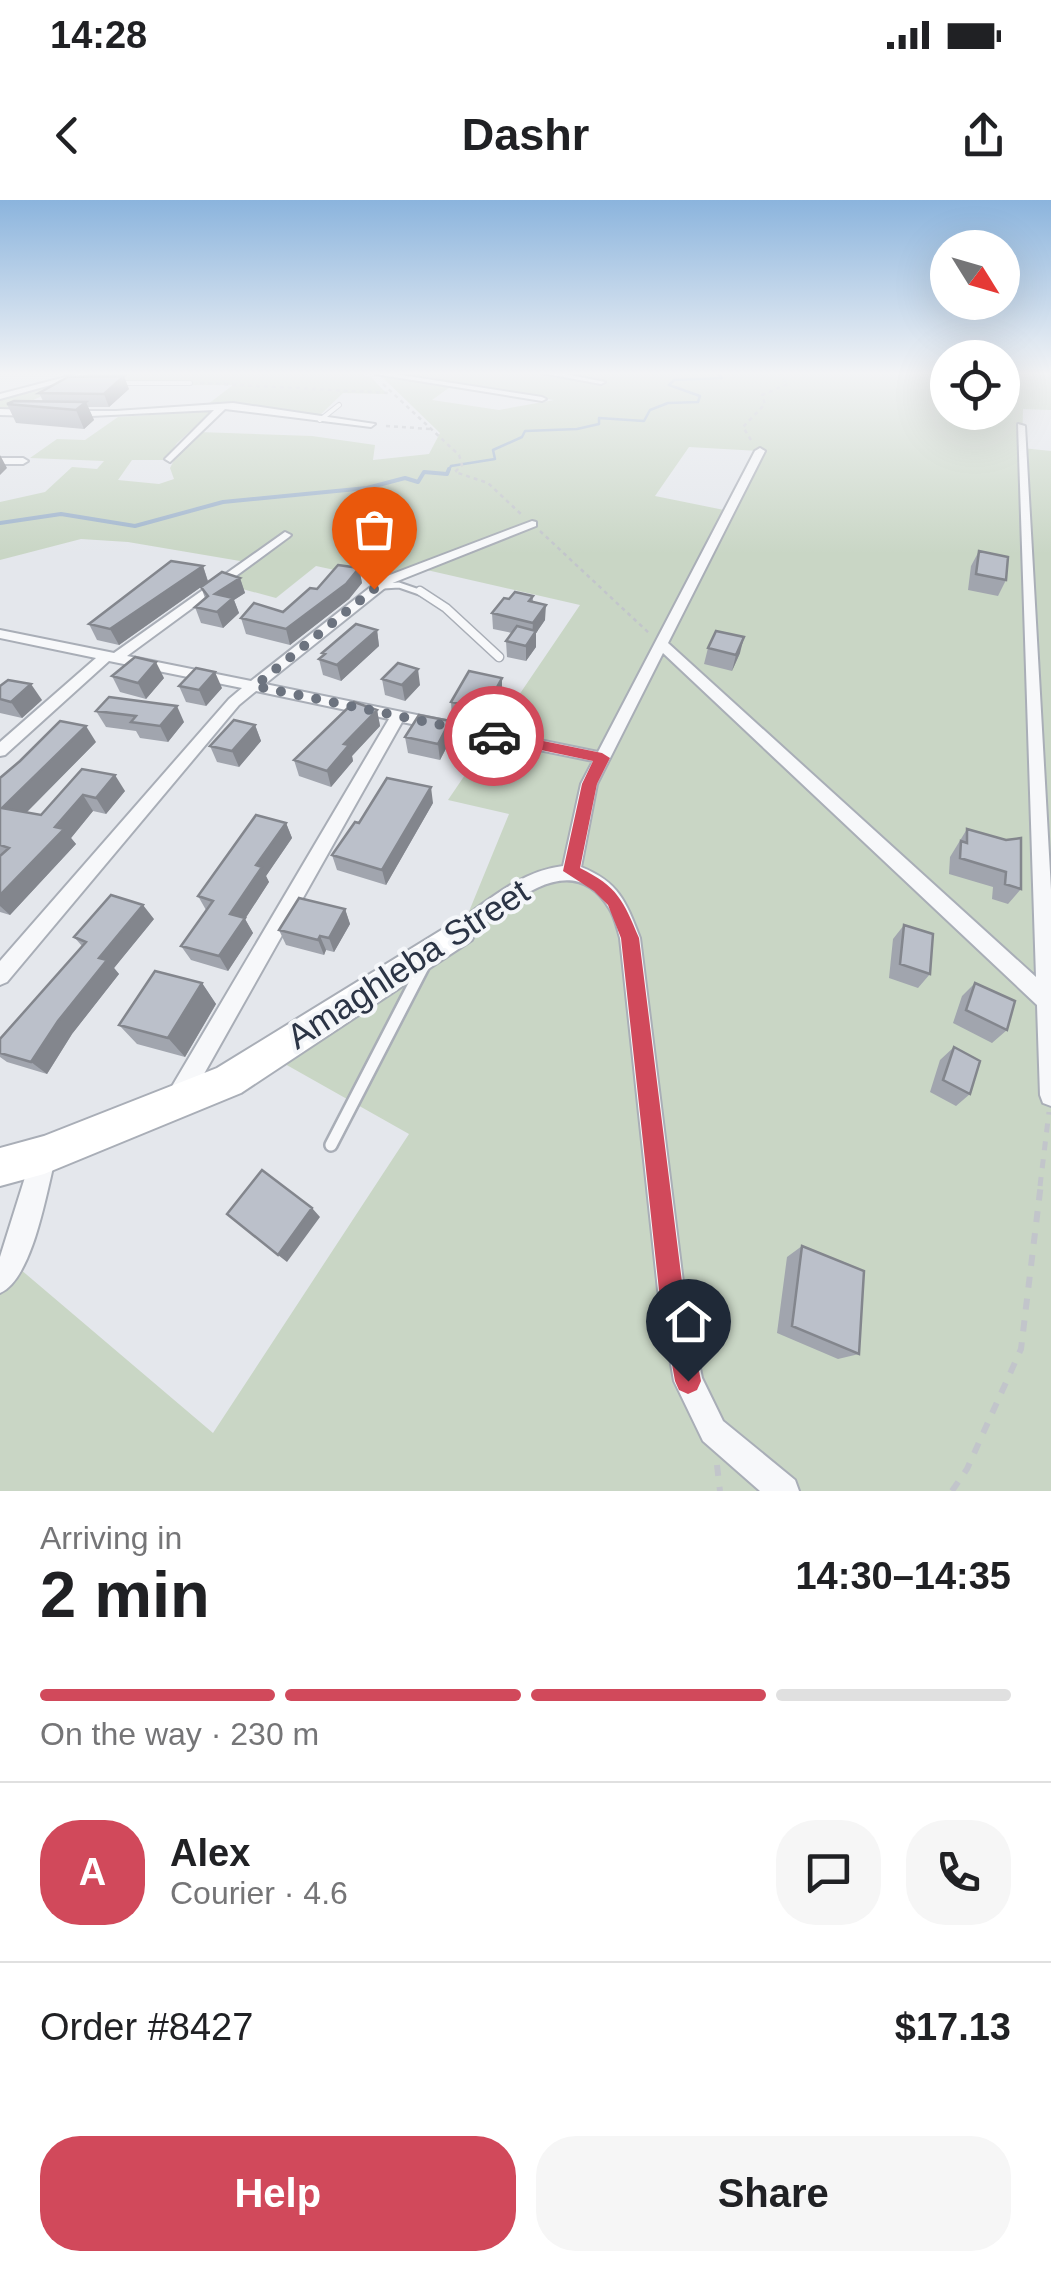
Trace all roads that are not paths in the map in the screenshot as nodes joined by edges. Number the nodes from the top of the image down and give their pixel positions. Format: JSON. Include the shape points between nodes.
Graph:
{"nodes":[{"id":1,"x":197,"y":433,"type":"edge"},
{"id":2,"x":1021,"y":433,"type":"edge"},
{"id":3,"x":760,"y":452,"type":"road end"},
{"id":4,"x":170,"y":460,"type":"dead end"},
{"id":5,"x":0,"y":461,"type":"edge"},
{"id":6,"x":22,"y":461,"type":"dead end"},
{"id":7,"x":532,"y":524,"type":"road end"},
{"id":8,"x":285,"y":535,"type":"dead end"},
{"id":9,"x":374,"y":589,"type":"junction"},
{"id":10,"x":0,"y":634,"type":"edge"},
{"id":11,"x":661,"y":644,"type":"junction"},
{"id":12,"x":111,"y":657,"type":"junction"},
{"id":13,"x":500,"y":657,"type":"dead end"},
{"id":14,"x":255,"y":686,"type":"junction"},
{"id":15,"x":398,"y":716,"type":"junction"},
{"id":16,"x":0,"y":751,"type":"edge"},
{"id":17,"x":602,"y":758,"type":"junction"},
{"id":18,"x":571,"y":871,"type":"junction"},
{"id":19,"x":461,"y":931,"type":"joint"},
{"id":20,"x":427,"y":953,"type":"junction"},
{"id":21,"x":0,"y":976,"type":"edge"},
{"id":22,"x":1047,"y":1001,"type":"junction"},
{"id":23,"x":1051,"y":1096,"type":"edge"},
{"id":24,"x":174,"y":1105,"type":"junction"},
{"id":25,"x":330,"y":1145,"type":"dead end"},
{"id":26,"x":44,"y":1155,"type":"junction"},
{"id":27,"x":0,"y":1167,"type":"edge"},
{"id":28,"x":0,"y":1280,"type":"edge"},
{"id":29,"x":784,"y":1491,"type":"edge"}],
"edges":[{"from":1,"to":4,"type":"street"},
{"from":2,"to":22,"type":"street"},
{"from":3,"to":11,"type":"street"},
{"from":5,"to":6,"type":"street"},
{"from":7,"to":9,"type":"street"},
{"from":8,"to":12,"type":"street"},
{"from":9,"to":13,"type":"lane","via":[[392,584],[428,596]]},
{"from":9,"to":14,"type":"street"},
{"from":10,"to":12,"type":"street"},
{"from":11,"to":17,"type":"street"},
{"from":11,"to":22,"type":"street"},
{"from":12,"to":14,"type":"street"},
{"from":12,"to":16,"type":"street"},
{"from":14,"to":15,"type":"street"},
{"from":14,"to":21,"type":"street","via":[[234,702]]},
{"from":15,"to":17,"type":"street"},
{"from":15,"to":24,"type":"street"},
{"from":17,"to":18,"type":"street","via":[[589,784]]},
{"from":18,"to":19,"type":"street","name":"Amaghleba Street","via":[[543,876]]},
{"from":18,"to":29,"type":"street","via":[[615,902],[630,938],[671,1290],[688,1381],[713,1431]]},
{"from":19,"to":20,"type":"street","name":"Amaghleba Street"},
{"from":20,"to":24,"type":"street","name":"Amaghleba Street","via":[[228,1081]]},
{"from":20,"to":25,"type":"lane","via":[[416,987]]},
{"from":22,"to":23,"type":"street"},
{"from":24,"to":26,"type":"street","name":"Amaghleba Street"},
{"from":26,"to":27,"type":"street","name":"Amaghleba Street"},
{"from":26,"to":28,"type":"street","via":[[15,1258]]}]}
